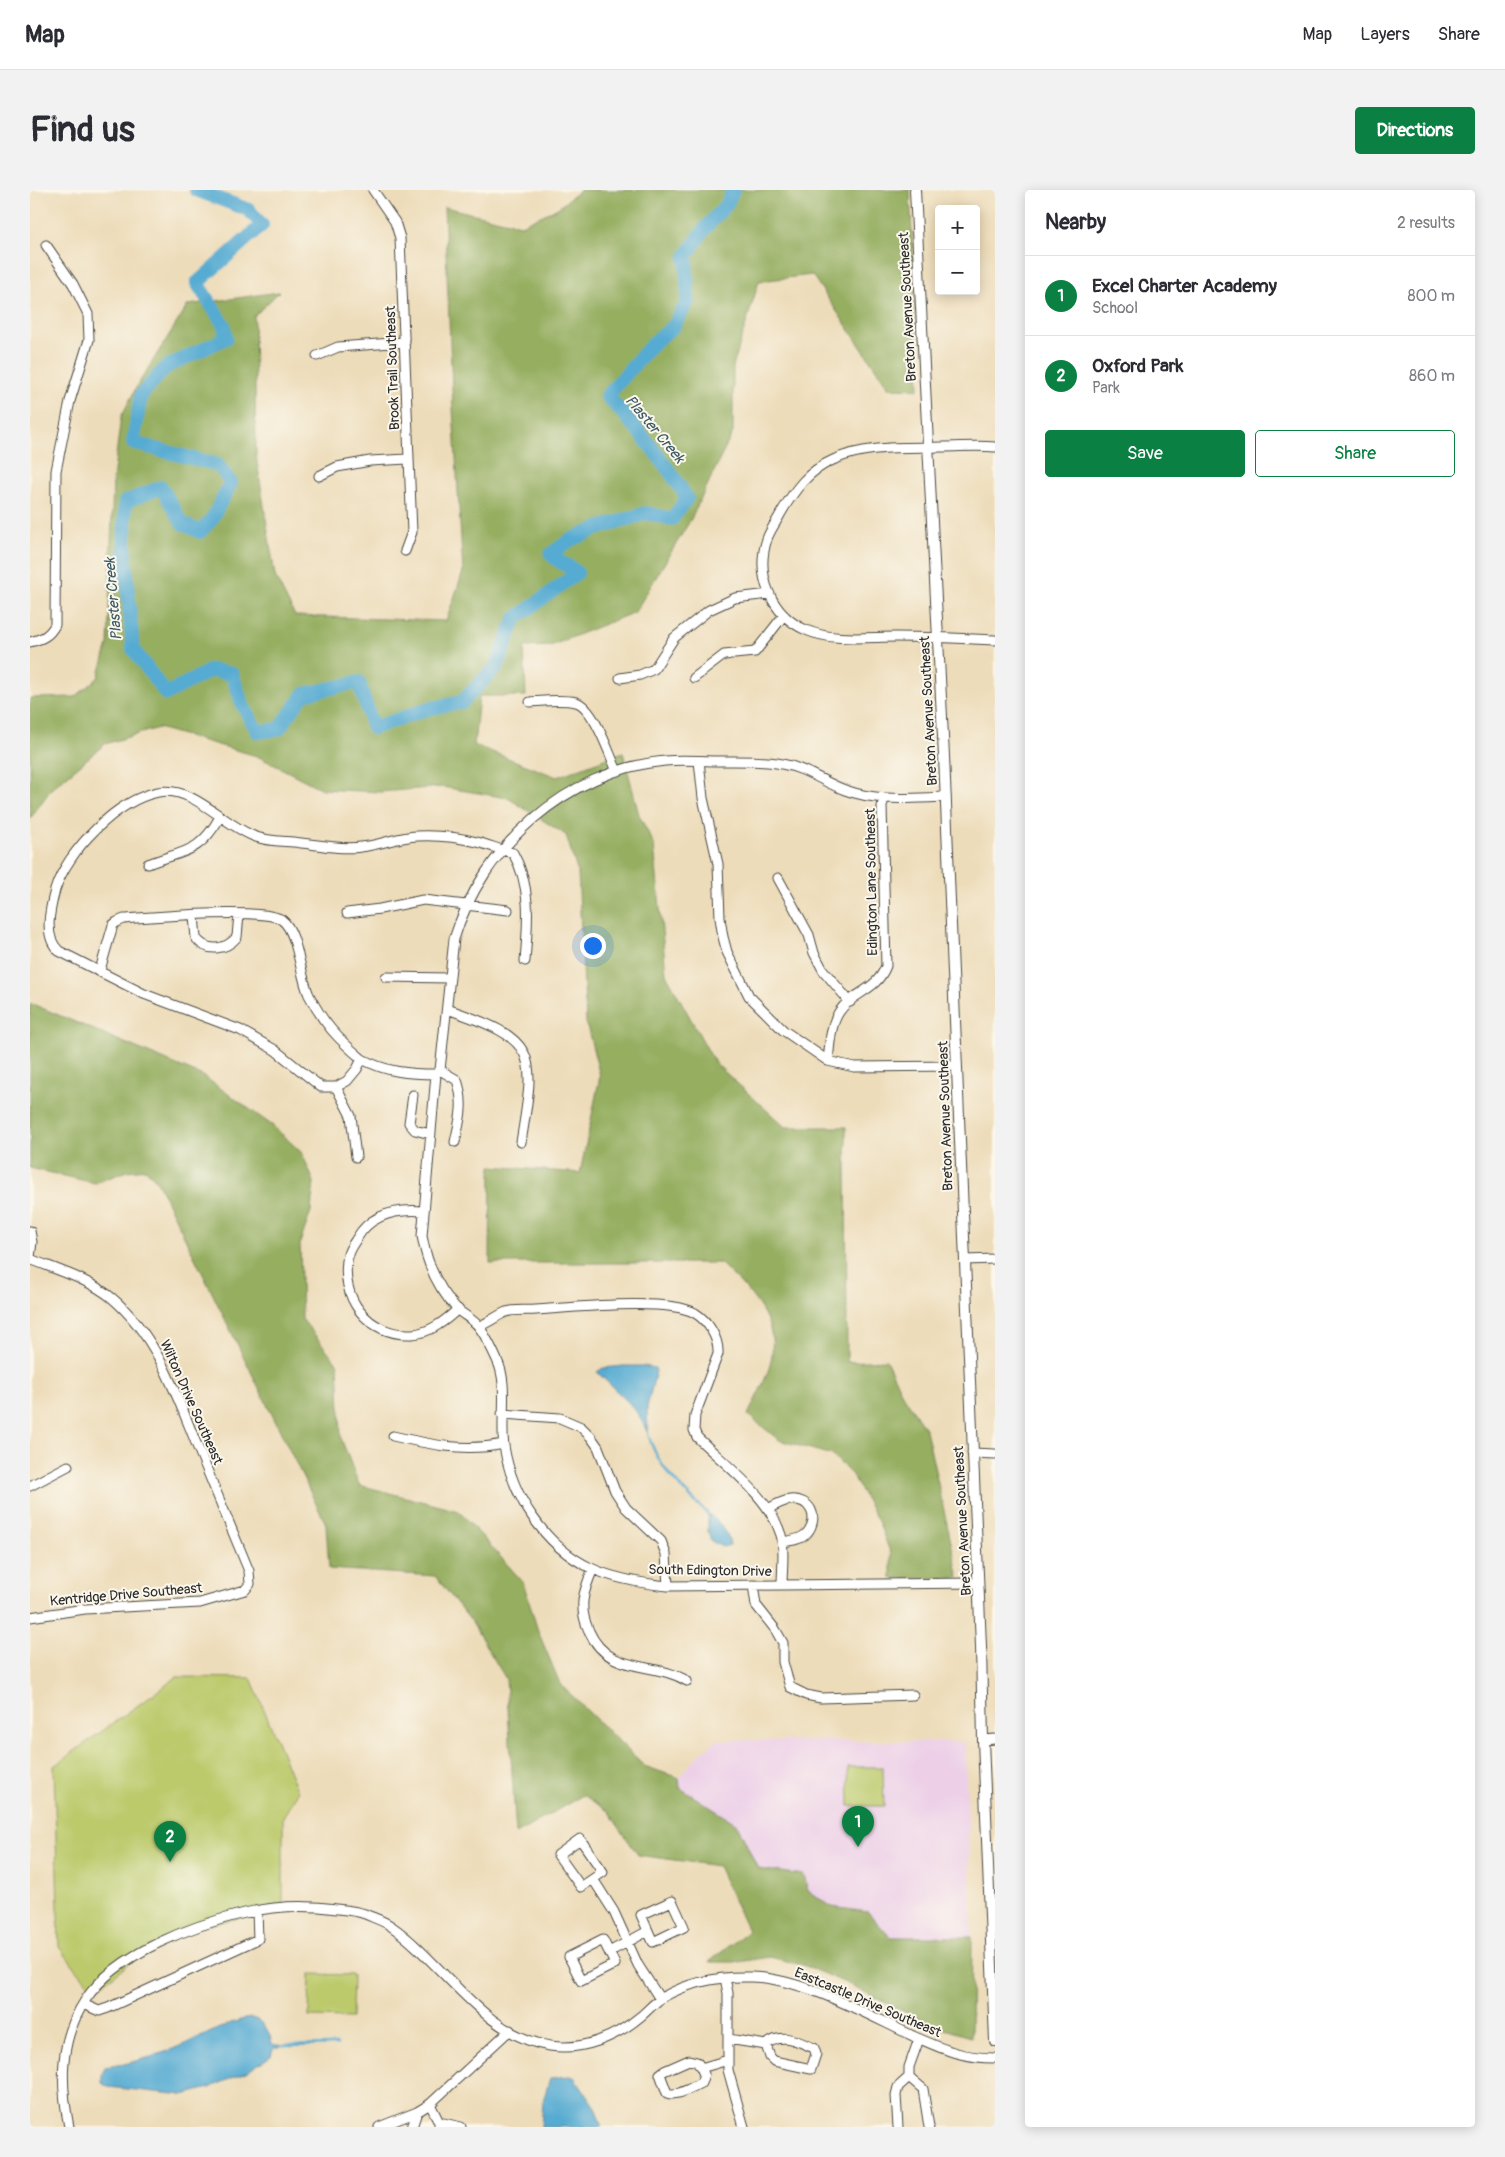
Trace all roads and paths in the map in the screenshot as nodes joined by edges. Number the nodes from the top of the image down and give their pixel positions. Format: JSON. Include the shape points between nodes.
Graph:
{"nodes":[{"id":1,"x":373,"y":190,"type":"edge"},
{"id":2,"x":915,"y":190,"type":"edge"},
{"id":3,"x":46,"y":245,"type":"dead end"},
{"id":4,"x":405,"y":342,"type":"junction"},
{"id":5,"x":317,"y":356,"type":"dead end"},
{"id":6,"x":995,"y":447,"type":"edge"},
{"id":7,"x":929,"y":448,"type":"junction"},
{"id":8,"x":408,"y":458,"type":"junction"},
{"id":9,"x":319,"y":476,"type":"dead end"},
{"id":10,"x":406,"y":551,"type":"dead end"},
{"id":11,"x":770,"y":594,"type":"junction"},
{"id":12,"x":784,"y":615,"type":"junction"},
{"id":13,"x":938,"y":637,"type":"junction"},
{"id":14,"x":995,"y":640,"type":"edge"},
{"id":15,"x":30,"y":642,"type":"edge"},
{"id":16,"x":620,"y":678,"type":"dead end"},
{"id":17,"x":694,"y":678,"type":"dead end"},
{"id":18,"x":530,"y":702,"type":"dead end"},
{"id":19,"x":699,"y":761,"type":"junction"},
{"id":20,"x":617,"y":771,"type":"junction"},
{"id":21,"x":946,"y":797,"type":"junction"},
{"id":22,"x":884,"y":799,"type":"junction"},
{"id":23,"x":220,"y":817,"type":"junction"},
{"id":24,"x":502,"y":850,"type":"junction"},
{"id":25,"x":148,"y":864,"type":"dead end"},
{"id":26,"x":778,"y":878,"type":"dead end"},
{"id":27,"x":467,"y":906,"type":"junction"},
{"id":28,"x":508,"y":910,"type":"dead end"},
{"id":29,"x":347,"y":913,"type":"dead end"},
{"id":30,"x":239,"y":914,"type":"junction"},
{"id":31,"x":194,"y":916,"type":"junction"},
{"id":32,"x":525,"y":961,"type":"dead end"},
{"id":33,"x":100,"y":970,"type":"junction"},
{"id":34,"x":386,"y":977,"type":"dead end"},
{"id":35,"x":450,"y":978,"type":"junction"},
{"id":36,"x":850,"y":1002,"type":"junction"},
{"id":37,"x":447,"y":1010,"type":"junction"},
{"id":38,"x":362,"y":1059,"type":"junction"},
{"id":39,"x":828,"y":1061,"type":"junction"},
{"id":40,"x":957,"y":1066,"type":"junction"},
{"id":41,"x":438,"y":1072,"type":"junction"},
{"id":42,"x":336,"y":1088,"type":"junction"},
{"id":43,"x":413,"y":1095,"type":"dead end"},
{"id":44,"x":430,"y":1134,"type":"junction"},
{"id":45,"x":455,"y":1142,"type":"dead end"},
{"id":46,"x":521,"y":1142,"type":"dead end"},
{"id":47,"x":356,"y":1157,"type":"dead end"},
{"id":48,"x":423,"y":1211,"type":"junction"},
{"id":49,"x":30,"y":1232,"type":"edge"},
{"id":50,"x":30,"y":1258,"type":"edge"},
{"id":51,"x":995,"y":1259,"type":"edge"},
{"id":52,"x":965,"y":1260,"type":"junction"},
{"id":53,"x":458,"y":1310,"type":"junction"},
{"id":54,"x":479,"y":1326,"type":"junction"},
{"id":55,"x":502,"y":1414,"type":"junction"},
{"id":56,"x":393,"y":1436,"type":"dead end"},
{"id":57,"x":504,"y":1444,"type":"junction"},
{"id":58,"x":972,"y":1453,"type":"junction"},
{"id":59,"x":995,"y":1454,"type":"edge"},
{"id":60,"x":68,"y":1466,"type":"dead end"},
{"id":61,"x":30,"y":1486,"type":"edge"},
{"id":62,"x":768,"y":1509,"type":"junction"},
{"id":63,"x":782,"y":1542,"type":"junction"},
{"id":64,"x":593,"y":1569,"type":"junction"},
{"id":65,"x":978,"y":1583,"type":"junction"},
{"id":66,"x":250,"y":1584,"type":"joint"},
{"id":67,"x":754,"y":1585,"type":"junction"},
{"id":68,"x":782,"y":1585,"type":"junction"},
{"id":69,"x":668,"y":1586,"type":"junction"},
{"id":70,"x":30,"y":1617,"type":"edge"},
{"id":71,"x":687,"y":1680,"type":"dead end"},
{"id":72,"x":913,"y":1695,"type":"dead end"},
{"id":73,"x":995,"y":1739,"type":"edge"},
{"id":74,"x":983,"y":1740,"type":"junction"},
{"id":75,"x":593,"y":1879,"type":"junction"},
{"id":76,"x":257,"y":1911,"type":"junction"},
{"id":77,"x":648,"y":1931,"type":"junction"},
{"id":78,"x":628,"y":1940,"type":"junction"},
{"id":79,"x":609,"y":1952,"type":"junction"},
{"id":80,"x":725,"y":1978,"type":"junction"},
{"id":81,"x":660,"y":1998,"type":"junction"},
{"id":82,"x":83,"y":2004,"type":"junction"},
{"id":83,"x":510,"y":2030,"type":"junction"},
{"id":84,"x":728,"y":2038,"type":"junction"},
{"id":85,"x":920,"y":2038,"type":"junction"},
{"id":86,"x":995,"y":2041,"type":"edge"},
{"id":87,"x":766,"y":2045,"type":"junction"},
{"id":88,"x":995,"y":2058,"type":"edge"},
{"id":89,"x":728,"y":2060,"type":"junction"},
{"id":90,"x":701,"y":2068,"type":"junction"},
{"id":91,"x":909,"y":2077,"type":"junction"},
{"id":92,"x":430,"y":2104,"type":"junction"},
{"id":93,"x":417,"y":2112,"type":"junction"},
{"id":94,"x":439,"y":2125,"type":"edge"},
{"id":95,"x":69,"y":2127,"type":"edge"},
{"id":96,"x":379,"y":2127,"type":"edge"},
{"id":97,"x":412,"y":2127,"type":"edge"},
{"id":98,"x":461,"y":2127,"type":"edge"},
{"id":99,"x":744,"y":2127,"type":"edge"},
{"id":100,"x":898,"y":2127,"type":"edge"},
{"id":101,"x":929,"y":2127,"type":"edge"}],
"edges":[{"from":1,"to":4,"type":"street","name":"Brook Trail Southeast","via":[[395,222],[400,238]]},
{"from":2,"to":7,"type":"main road","name":"Breton Avenue Southeast"},
{"from":3,"to":15,"type":"street","via":[[74,284],[88,314],[89,340],[70,401],[56,471],[55,625],[45,637]]},
{"from":4,"to":5,"type":"street","via":[[338,347]]},
{"from":4,"to":8,"type":"street","name":"Brook Trail Southeast"},
{"from":6,"to":7,"type":"street"},
{"from":7,"to":11,"type":"street","via":[[855,453],[834,459],[805,478],[767,537],[762,559],[763,578]]},
{"from":7,"to":13,"type":"main road","name":"Breton Avenue Southeast"},
{"from":8,"to":9,"type":"street","via":[[337,467]]},
{"from":8,"to":10,"type":"street","name":"Brook Trail Southeast","via":[[412,532]]},
{"from":11,"to":12,"type":"street"},
{"from":11,"to":16,"type":"street","via":[[735,598],[709,610],[674,638],[654,670]]},
{"from":12,"to":13,"type":"street","via":[[806,630],[821,635]]},
{"from":12,"to":17,"type":"street","via":[[755,652],[724,655]]},
{"from":13,"to":14,"type":"street"},
{"from":13,"to":21,"type":"main road","name":"Breton Avenue Southeast"},
{"from":18,"to":20,"type":"street","via":[[553,700],[583,705]]},
{"from":19,"to":20,"type":"street","name":"South Edington Drive","via":[[665,761]]},
{"from":19,"to":22,"type":"street","name":"South Edington Drive","via":[[783,764],[801,768],[842,789]]},
{"from":19,"to":39,"type":"street","via":[[703,798],[718,864],[720,918],[727,952],[749,996],[783,1030]]},
{"from":20,"to":24,"type":"street","name":"South Edington Drive","via":[[555,802]]},
{"from":21,"to":22,"type":"street","name":"South Edington Drive"},
{"from":21,"to":40,"type":"main road","name":"Breton Avenue Southeast"},
{"from":22,"to":36,"type":"street","name":"Edington Lane Southeast","via":[[886,966],[876,983]]},
{"from":23,"to":24,"type":"street","via":[[257,838],[281,841],[360,847],[402,837],[431,836],[479,842]]},
{"from":23,"to":25,"type":"street","via":[[201,844]]},
{"from":23,"to":33,"type":"street","via":[[186,794],[174,790],[158,792],[109,816],[84,843],[56,887],[49,933],[51,942],[59,951]]},
{"from":24,"to":27,"type":"street","name":"South Edington Drive"},
{"from":24,"to":32,"type":"street","via":[[513,852],[524,877]]},
{"from":26,"to":36,"type":"street","via":[[823,970]]},
{"from":27,"to":28,"type":"street"},
{"from":27,"to":29,"type":"street","via":[[423,900],[380,910]]},
{"from":27,"to":35,"type":"street","name":"South Edington Drive","via":[[454,939]]},
{"from":30,"to":31,"type":"street"},
{"from":30,"to":31,"type":"street","via":[[237,937],[227,946],[216,948],[206,947],[196,938]]},
{"from":30,"to":38,"type":"street","via":[[275,917],[288,927],[309,994],[323,1020],[331,1032]]},
{"from":31,"to":33,"type":"street","via":[[117,922]]},
{"from":33,"to":42,"type":"street","via":[[144,994],[240,1030],[275,1050],[320,1087]]},
{"from":34,"to":35,"type":"street"},
{"from":35,"to":37,"type":"street","name":"South Edington Drive"},
{"from":36,"to":39,"type":"street","name":"Edington Lane Southeast","via":[[835,1019]]},
{"from":37,"to":41,"type":"street","name":"South Edington Drive"},
{"from":37,"to":46,"type":"street","via":[[507,1034],[525,1055],[530,1069],[530,1089]]},
{"from":38,"to":41,"type":"street","via":[[403,1073]]},
{"from":38,"to":42,"type":"street","via":[[347,1081]]},
{"from":39,"to":40,"type":"street","via":[[854,1067]]},
{"from":40,"to":52,"type":"main road","name":"Breton Avenue Southeast"},
{"from":41,"to":44,"type":"street","name":"South Edington Drive"},
{"from":41,"to":45,"type":"street","via":[[457,1080],[462,1093]]},
{"from":42,"to":47,"type":"street","via":[[351,1116]]},
{"from":43,"to":44,"type":"street","via":[[408,1123],[415,1130]]},
{"from":44,"to":48,"type":"street","name":"South Edington Drive"},
{"from":48,"to":53,"type":"street","name":"South Edington Drive","via":[[422,1236],[426,1257],[437,1283]]},
{"from":48,"to":53,"type":"street","via":[[392,1212],[371,1221],[360,1233],[348,1253],[346,1279],[351,1299],[365,1319],[388,1332],[412,1334],[429,1330]]},
{"from":49,"to":50,"type":"street"},
{"from":50,"to":66,"type":"street","name":"Wilton Drive Southeast","via":[[93,1285],[136,1321],[155,1348],[248,1571]]},
{"from":51,"to":52,"type":"street"},
{"from":52,"to":58,"type":"main road","name":"Breton Avenue Southeast"},
{"from":53,"to":54,"type":"street","name":"South Edington Drive"},
{"from":54,"to":55,"type":"street","name":"South Edington Drive","via":[[498,1362],[504,1393]]},
{"from":54,"to":62,"type":"street","via":[[506,1312],[568,1306],[667,1305],[694,1312],[714,1334],[719,1347],[695,1414],[697,1438],[754,1491]]},
{"from":55,"to":57,"type":"street","name":"South Edington Drive"},
{"from":55,"to":69,"type":"street","via":[[560,1418],[581,1427],[592,1437],[615,1491],[626,1508],[661,1541],[666,1554]]},
{"from":56,"to":57,"type":"street","via":[[456,1448],[481,1449]]},
{"from":57,"to":64,"type":"street","name":"South Edington Drive","via":[[509,1470],[524,1504],[545,1534],[566,1555]]},
{"from":58,"to":59,"type":"street"},
{"from":58,"to":65,"type":"main road","name":"Breton Avenue Southeast"},
{"from":60,"to":61,"type":"street"},
{"from":62,"to":63,"type":"street"},
{"from":62,"to":63,"type":"street","via":[[790,1500],[803,1501],[811,1507],[813,1515],[808,1532],[802,1537]]},
{"from":63,"to":68,"type":"street"},
{"from":64,"to":69,"type":"street","name":"South Edington Drive","via":[[636,1583]]},
{"from":64,"to":71,"type":"street","via":[[584,1590],[582,1610],[597,1645],[619,1661],[672,1673]]},
{"from":65,"to":68,"type":"street","name":"South Edington Drive"},
{"from":65,"to":74,"type":"main road","name":"Breton Avenue Southeast"},
{"from":66,"to":70,"type":"street","name":"Kentridge Drive Southeast","via":[[239,1593],[200,1604],[85,1609]]},
{"from":67,"to":68,"type":"street","name":"South Edington Drive"},
{"from":67,"to":69,"type":"street","name":"South Edington Drive"},
{"from":67,"to":72,"type":"street","via":[[756,1605],[783,1644],[783,1662],[790,1687],[821,1698]]},
{"from":73,"to":74,"type":"street"},
{"from":74,"to":86,"type":"main road","name":"Breton Avenue Southeast"},
{"from":75,"to":75,"type":"street","via":[[581,1887],[558,1854],[580,1839],[603,1872]]},
{"from":75,"to":78,"type":"street"},
{"from":76,"to":82,"type":"street","name":"Eastcastle Drive Southeast","via":[[194,1928],[148,1949],[115,1969]]},
{"from":76,"to":82,"type":"street","via":[[258,1938],[108,2008],[99,2011]]},
{"from":76,"to":83,"type":"street","name":"Eastcastle Drive Southeast","via":[[323,1907],[360,1912],[389,1924],[492,2019]]},
{"from":77,"to":77,"type":"street","via":[[641,1916],[672,1901],[684,1927],[653,1942]]},
{"from":77,"to":78,"type":"street"},
{"from":78,"to":79,"type":"street"},
{"from":78,"to":81,"type":"street","via":[[638,1964]]},
{"from":79,"to":79,"type":"street","via":[[615,1964],[581,1981],[569,1957],[603,1940]]},
{"from":80,"to":81,"type":"street","name":"Eastcastle Drive Southeast","via":[[688,1985]]},
{"from":80,"to":84,"type":"street"},
{"from":80,"to":85,"type":"street","name":"Eastcastle Drive Southeast","via":[[778,1979]]},
{"from":81,"to":83,"type":"street","name":"Eastcastle Drive Southeast","via":[[640,2018],[602,2040],[573,2046],[550,2046]]},
{"from":82,"to":95,"type":"street","name":"Eastcastle Drive Southeast","via":[[63,2059]]},
{"from":83,"to":92,"type":"street"},
{"from":84,"to":87,"type":"street"},
{"from":84,"to":89,"type":"street"},
{"from":85,"to":88,"type":"street","name":"Eastcastle Drive Southeast","via":[[956,2055]]},
{"from":85,"to":91,"type":"street","via":[[909,2066]]},
{"from":87,"to":87,"type":"street","via":[[776,2038],[786,2037],[814,2048],[816,2054],[811,2069],[774,2061]]},
{"from":89,"to":90,"type":"street"},
{"from":89,"to":99,"type":"street"},
{"from":90,"to":90,"type":"street","via":[[697,2062],[689,2060],[664,2071],[660,2074],[667,2093],[672,2095],[700,2082],[704,2074]]},
{"from":91,"to":100,"type":"street","via":[[896,2095]]},
{"from":91,"to":101,"type":"street","via":[[923,2089]]},
{"from":92,"to":93,"type":"street"},
{"from":92,"to":94,"type":"street"},
{"from":93,"to":96,"type":"street"},
{"from":93,"to":97,"type":"street"},
{"from":94,"to":98,"type":"street"}]}
